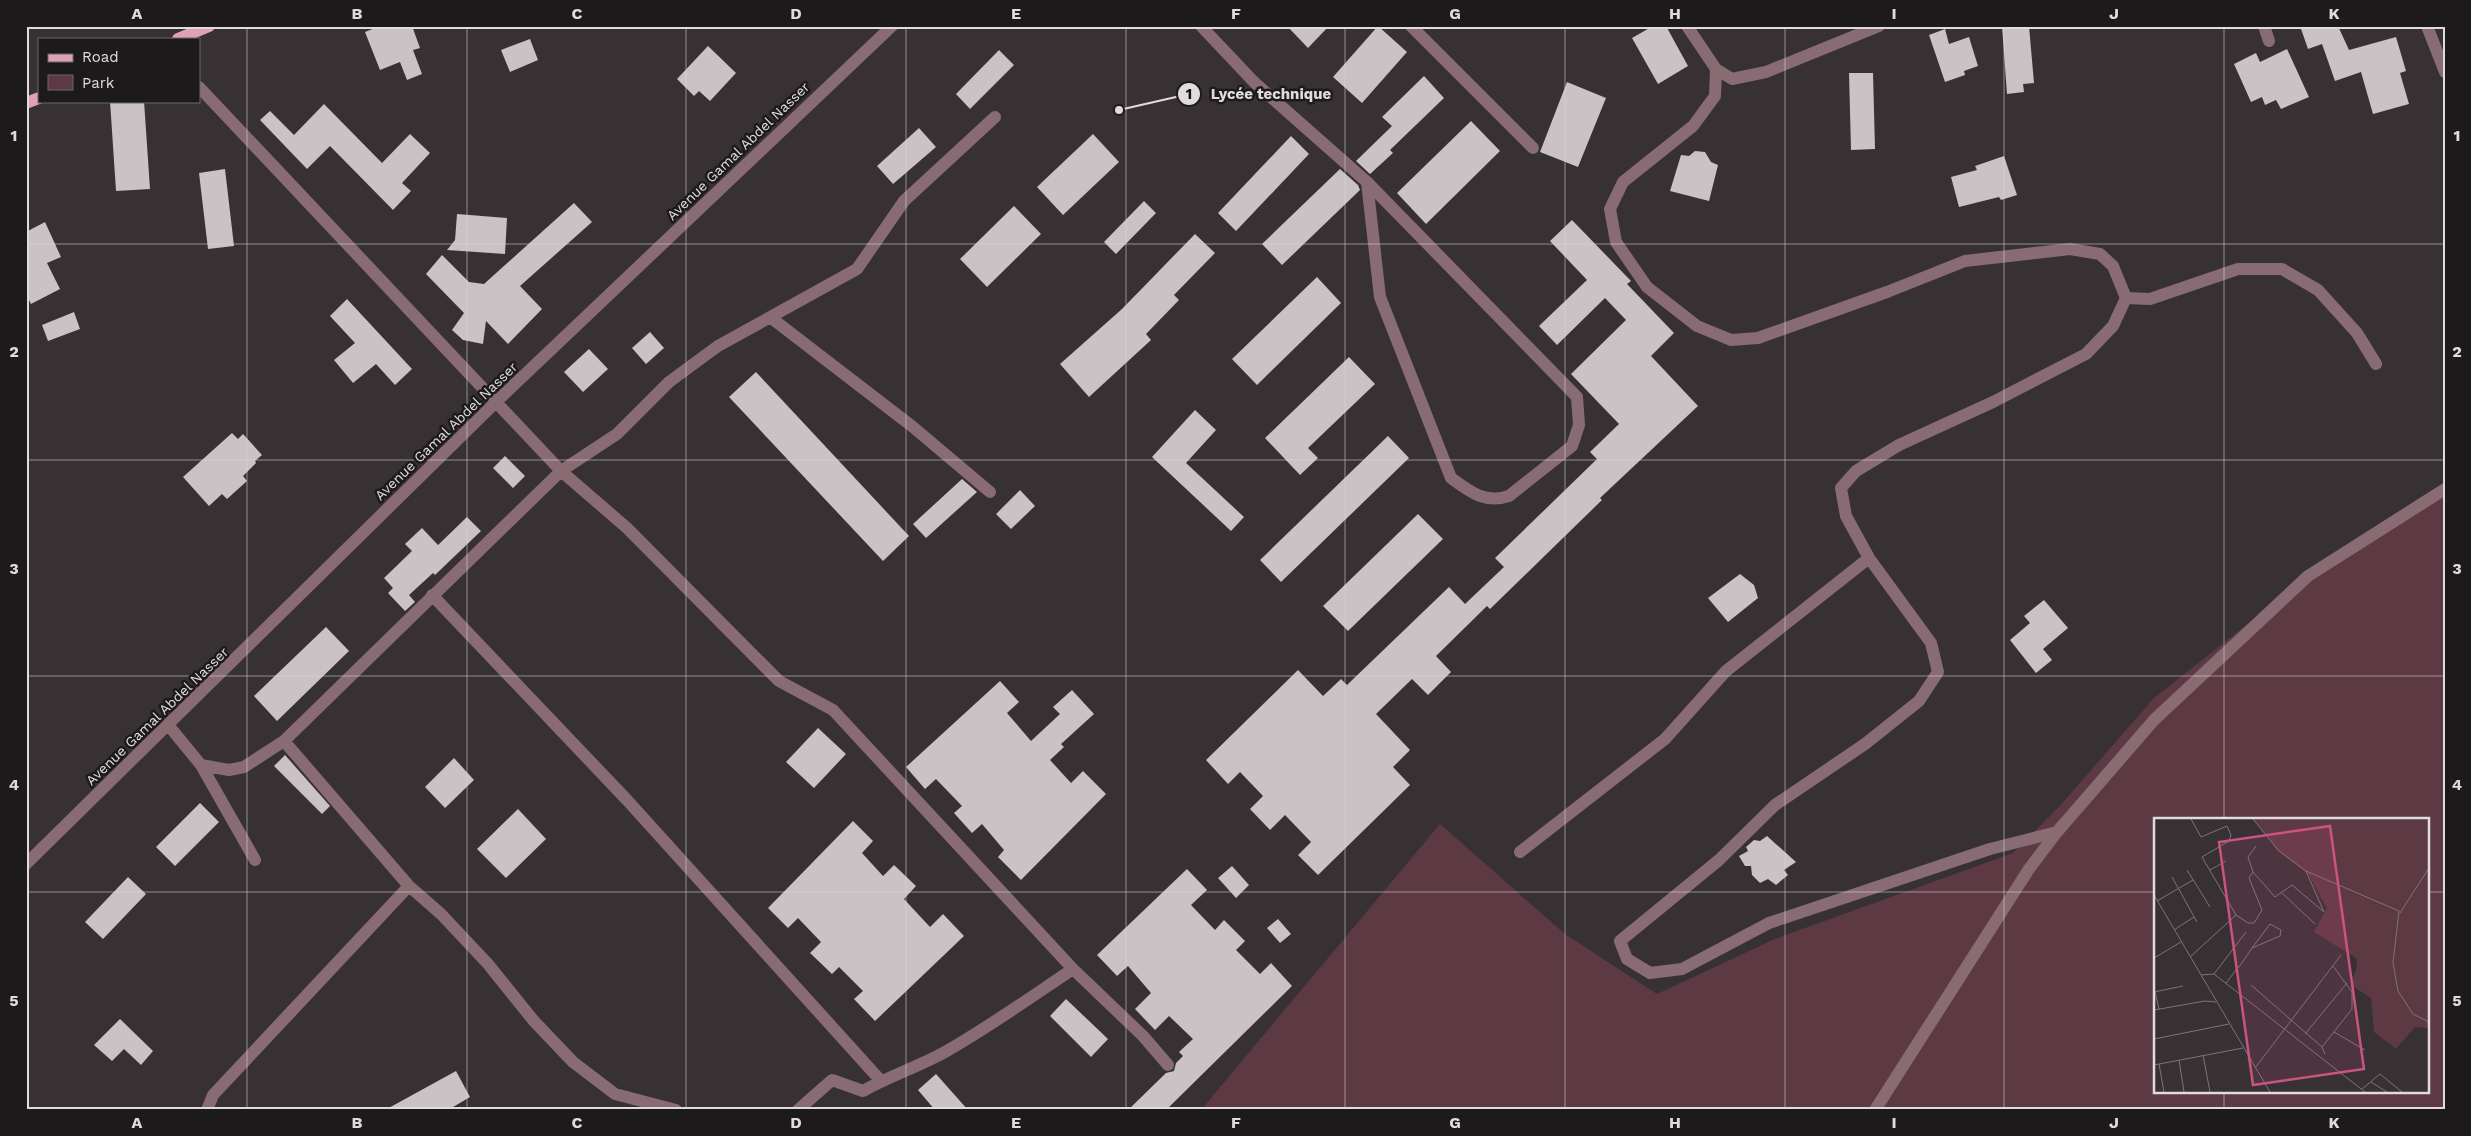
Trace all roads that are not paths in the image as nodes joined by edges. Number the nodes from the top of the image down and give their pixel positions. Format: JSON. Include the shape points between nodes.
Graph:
{"nodes":[{"id":1,"x":209,"y":26,"type":"edge"},
{"id":2,"x":892,"y":26,"type":"edge"},
{"id":3,"x":1201,"y":26,"type":"edge"},
{"id":4,"x":1411,"y":26,"type":"edge"},
{"id":5,"x":1688,"y":26,"type":"edge"},
{"id":6,"x":1879,"y":26,"type":"edge"},
{"id":7,"x":2264,"y":26,"type":"edge"},
{"id":8,"x":2427,"y":26,"type":"edge"},
{"id":9,"x":180,"y":38,"type":"edge"},
{"id":10,"x":2269,"y":41,"type":"dead end"},
{"id":11,"x":1716,"y":69,"type":"junction"},
{"id":12,"x":2445,"y":72,"type":"edge"},
{"id":13,"x":200,"y":88,"type":"edge"},
{"id":14,"x":38,"y":98,"type":"edge"},
{"id":15,"x":26,"y":103,"type":"edge"},
{"id":16,"x":994,"y":117,"type":"dead end"},
{"id":17,"x":1532,"y":148,"type":"dead end"},
{"id":18,"x":1367,"y":182,"type":"junction"},
{"id":19,"x":2126,"y":298,"type":"junction"},
{"id":20,"x":770,"y":317,"type":"junction"},
{"id":21,"x":2376,"y":364,"type":"dead end"},
{"id":22,"x":497,"y":401,"type":"junction"},
{"id":23,"x":561,"y":471,"type":"junction"},
{"id":24,"x":2445,"y":489,"type":"edge"},
{"id":25,"x":990,"y":492,"type":"dead end"},
{"id":26,"x":1869,"y":558,"type":"junction"},
{"id":27,"x":432,"y":595,"type":"junction"},
{"id":28,"x":169,"y":726,"type":"junction"},
{"id":29,"x":284,"y":741,"type":"junction"},
{"id":30,"x":201,"y":764,"type":"junction"},
{"id":31,"x":2056,"y":832,"type":"junction"},
{"id":32,"x":1520,"y":852,"type":"dead end"},
{"id":33,"x":255,"y":860,"type":"dead end"},
{"id":34,"x":26,"y":864,"type":"edge"},
{"id":35,"x":409,"y":886,"type":"junction"},
{"id":36,"x":1073,"y":969,"type":"junction"},
{"id":37,"x":1168,"y":1065,"type":"dead end"},
{"id":38,"x":881,"y":1081,"type":"junction"},
{"id":39,"x":207,"y":1110,"type":"edge"},
{"id":40,"x":676,"y":1110,"type":"edge"},
{"id":41,"x":798,"y":1110,"type":"edge"},
{"id":42,"x":1875,"y":1110,"type":"edge"}],
"edges":[{"from":1,"to":9,"type":"main road"},
{"from":2,"to":22,"type":"street","name":"Avenue Gamal Abdel Nasser"},
{"from":3,"to":18,"type":"street","via":[[1254,82]]},
{"from":4,"to":17,"type":"street"},
{"from":5,"to":11,"type":"street"},
{"from":6,"to":11,"type":"street","via":[[1766,72],[1732,79]]},
{"from":7,"to":10,"type":"street"},
{"from":8,"to":12,"type":"street"},
{"from":11,"to":19,"type":"street","via":[[1715,96],[1693,126],[1623,182],[1610,209],[1616,242],[1647,287],[1696,326],[1731,340],[1758,338],[1965,261],[2070,249],[2100,254],[2113,266]]},
{"from":13,"to":22,"type":"street"},
{"from":14,"to":15,"type":"main road"},
{"from":16,"to":20,"type":"street","via":[[904,201],[857,270]]},
{"from":18,"to":18,"type":"street","via":[[1577,397],[1579,425],[1572,446],[1509,496],[1496,500],[1474,495],[1452,478],[1380,296]]},
{"from":19,"to":21,"type":"street","via":[[2150,299],[2238,269],[2282,269],[2318,290],[2356,333]]},
{"from":19,"to":26,"type":"street","via":[[2113,326],[2086,354],[1993,402],[1898,445],[1856,471],[1841,488],[1846,516]]},
{"from":20,"to":23,"type":"street","via":[[718,346],[669,382],[617,434]]},
{"from":20,"to":25,"type":"street","via":[[913,427]]},
{"from":22,"to":23,"type":"street"},
{"from":22,"to":28,"type":"street","name":"Avenue Gamal Abdel Nasser"},
{"from":23,"to":27,"type":"street"},
{"from":23,"to":36,"type":"street","via":[[627,528],[779,681],[834,710]]},
{"from":24,"to":31,"type":"street","via":[[2308,576],[2154,720]]},
{"from":26,"to":31,"type":"street","via":[[1931,643],[1938,672],[1919,701],[1865,744],[1776,805],[1718,860],[1620,941],[1627,959],[1650,973],[1682,969],[1769,923],[1990,849]]},
{"from":26,"to":32,"type":"street","via":[[1726,671],[1665,739]]},
{"from":27,"to":29,"type":"street"},
{"from":27,"to":38,"type":"street","via":[[627,800]]},
{"from":28,"to":30,"type":"street"},
{"from":28,"to":34,"type":"street","name":"Avenue Gamal Abdel Nasser"},
{"from":29,"to":30,"type":"street","via":[[244,767],[229,770]]},
{"from":29,"to":35,"type":"street"},
{"from":30,"to":33,"type":"street"},
{"from":31,"to":42,"type":"street"},
{"from":35,"to":39,"type":"street","via":[[213,1095]]},
{"from":35,"to":40,"type":"street","via":[[441,914],[488,964],[533,1020],[573,1062],[615,1094]]},
{"from":36,"to":37,"type":"street","via":[[1143,1036]]},
{"from":36,"to":38,"type":"street","via":[[946,1051]]},
{"from":38,"to":41,"type":"street","via":[[863,1091],[832,1080]]}]}
